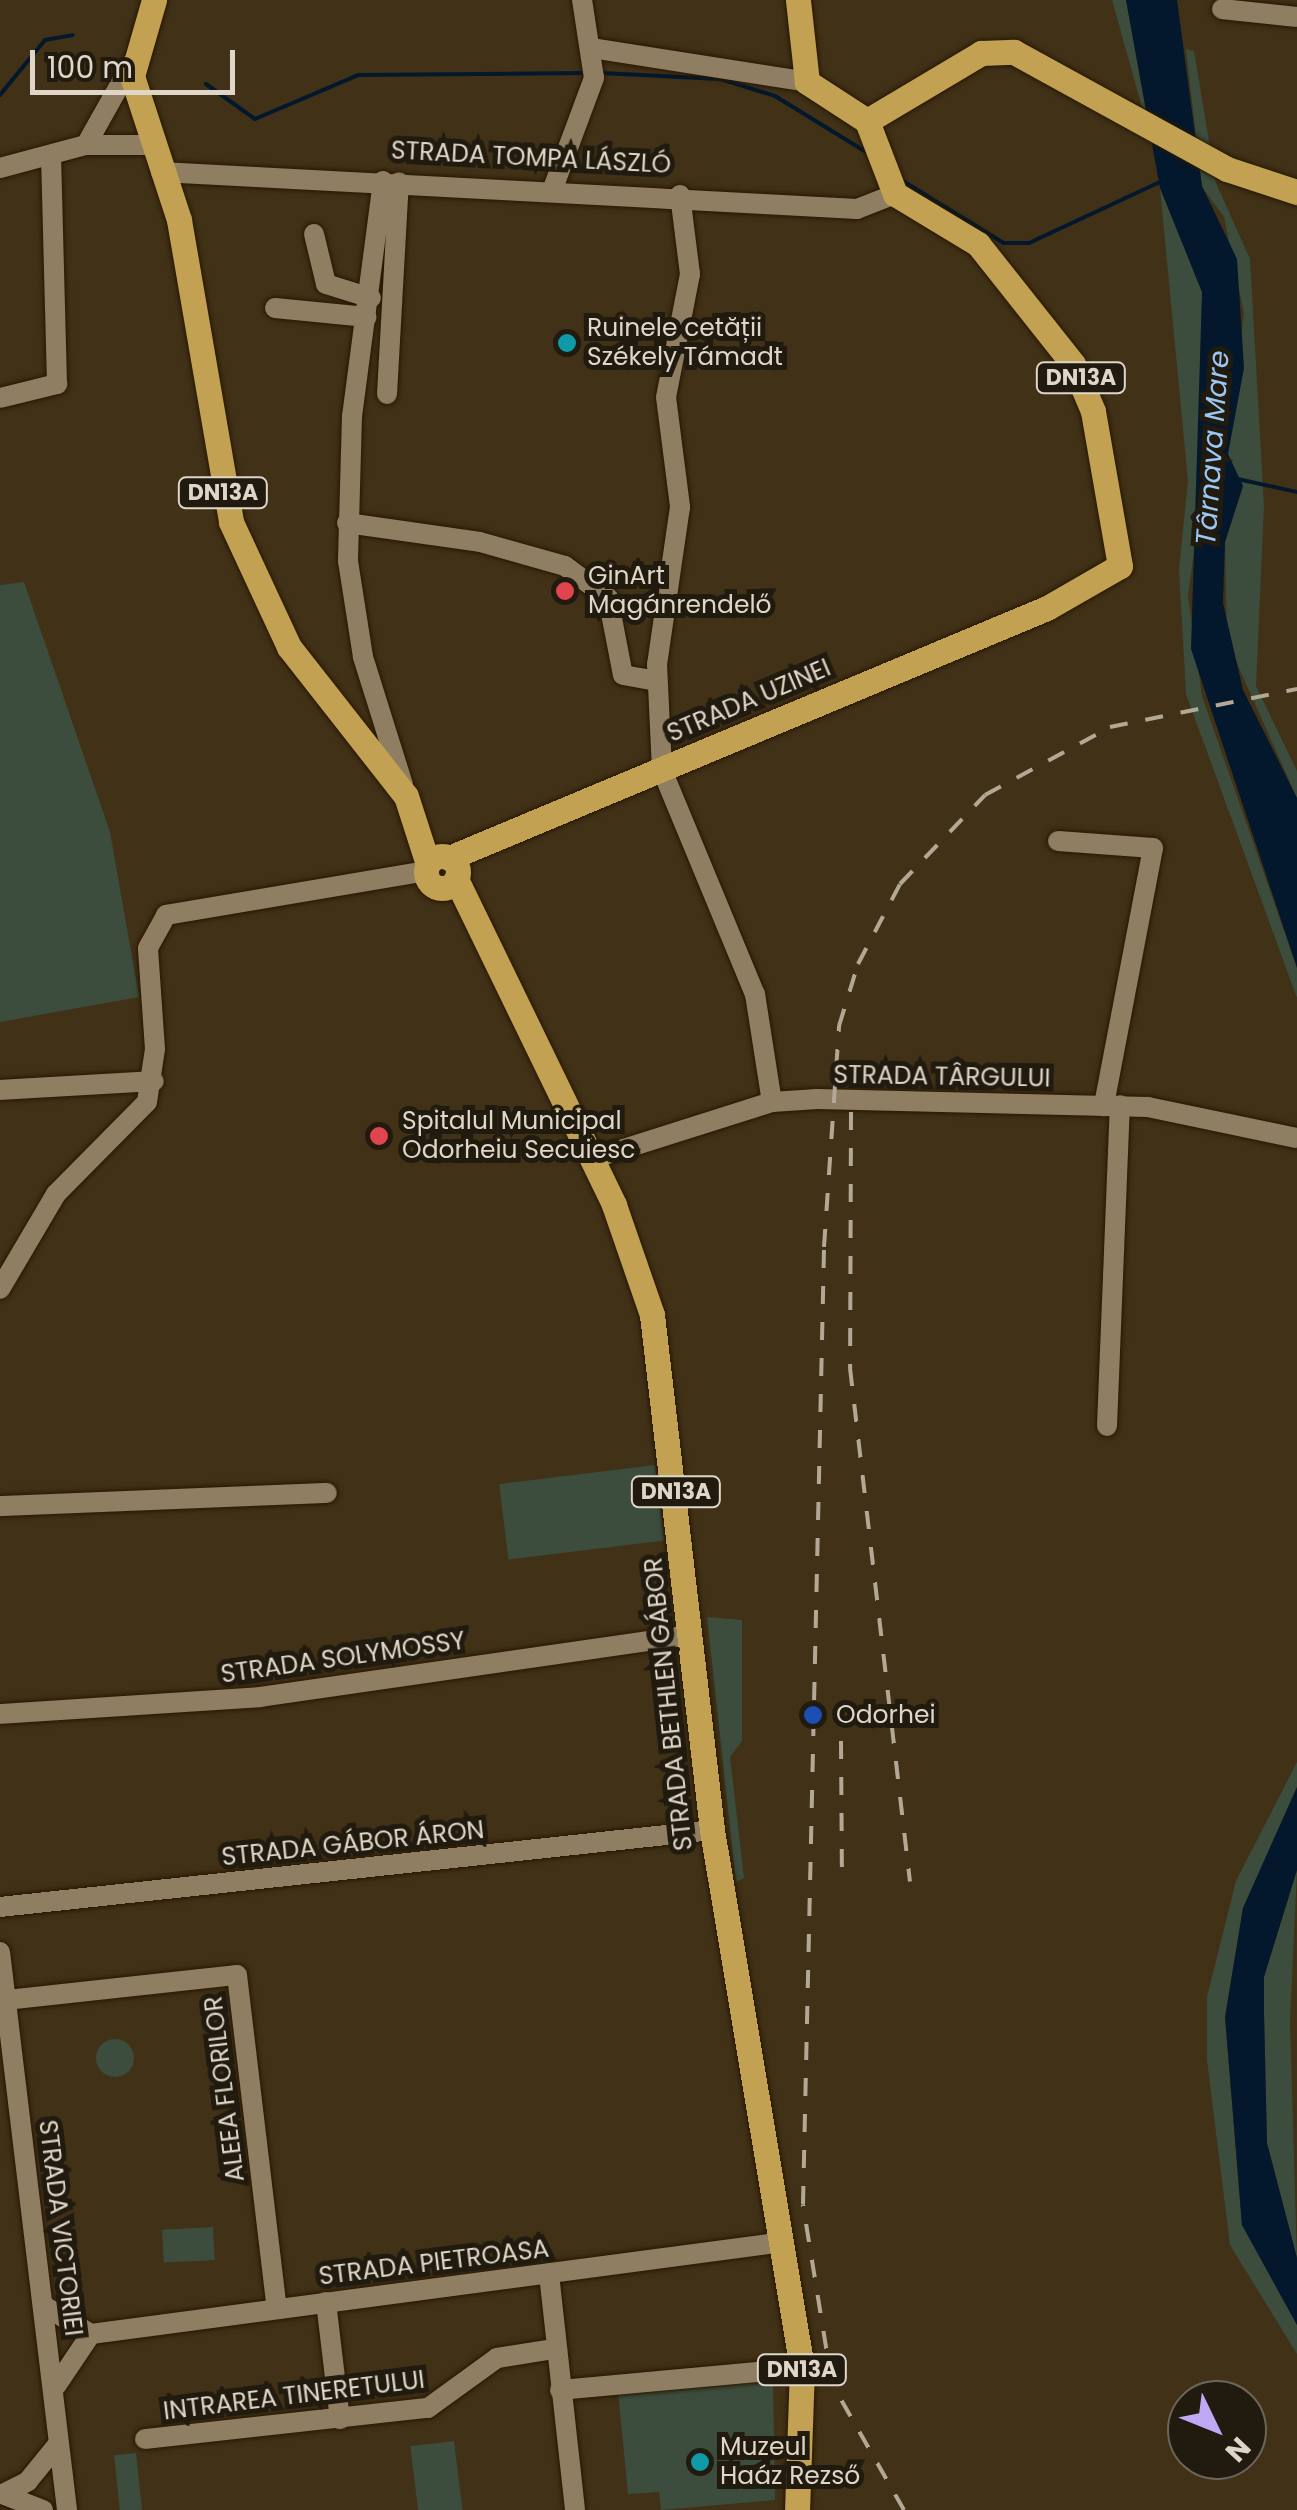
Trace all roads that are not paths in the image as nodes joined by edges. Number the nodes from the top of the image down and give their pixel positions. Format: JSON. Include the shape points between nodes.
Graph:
{"nodes":[{"id":1,"x":154,"y":0,"type":"edge"},
{"id":2,"x":582,"y":0,"type":"edge"},
{"id":3,"x":798,"y":0,"type":"edge"},
{"id":4,"x":1222,"y":9,"type":"dead end"},
{"id":5,"x":1297,"y":16,"type":"edge"},
{"id":6,"x":132,"y":63,"type":"junction"},
{"id":7,"x":592,"y":64,"type":"junction"},
{"id":8,"x":814,"y":90,"type":"junction"},
{"id":9,"x":922,"y":95,"type":"junction"},
{"id":10,"x":905,"y":116,"type":"junction"},
{"id":11,"x":871,"y":127,"type":"junction"},
{"id":12,"x":150,"y":144,"type":"junction"},
{"id":13,"x":86,"y":145,"type":"junction"},
{"id":14,"x":51,"y":159,"type":"junction"},
{"id":15,"x":0,"y":168,"type":"edge"},
{"id":16,"x":161,"y":172,"type":"junction"},
{"id":17,"x":890,"y":175,"type":"junction"},
{"id":18,"x":391,"y":181,"type":"junction"},
{"id":19,"x":552,"y":192,"type":"junction"},
{"id":20,"x":680,"y":194,"type":"junction"},
{"id":21,"x":1294,"y":195,"type":"edge"},
{"id":22,"x":314,"y":234,"type":"dead end"},
{"id":23,"x":275,"y":308,"type":"dead end"},
{"id":24,"x":369,"y":308,"type":"junction"},
{"id":25,"x":387,"y":394,"type":"dead end"},
{"id":26,"x":0,"y":398,"type":"edge"},
{"id":27,"x":347,"y":523,"type":"junction"},
{"id":28,"x":656,"y":681,"type":"junction"},
{"id":29,"x":379,"y":717,"type":"junction"},
{"id":30,"x":351,"y":727,"type":"junction"},
{"id":31,"x":662,"y":770,"type":"junction"},
{"id":32,"x":406,"y":796,"type":"junction"},
{"id":33,"x":1058,"y":841,"type":"dead end"},
{"id":34,"x":441,"y":872,"type":"junction"},
{"id":35,"x":154,"y":1081,"type":"junction"},
{"id":36,"x":0,"y":1090,"type":"edge"},
{"id":37,"x":772,"y":1102,"type":"junction"},
{"id":38,"x":1112,"y":1105,"type":"junction"},
{"id":39,"x":1297,"y":1138,"type":"edge"},
{"id":40,"x":592,"y":1159,"type":"junction"},
{"id":41,"x":2,"y":1279,"type":"edge"},
{"id":42,"x":1107,"y":1426,"type":"dead end"},
{"id":43,"x":327,"y":1493,"type":"dead end"},
{"id":44,"x":0,"y":1506,"type":"edge"},
{"id":45,"x":690,"y":1636,"type":"junction"},
{"id":46,"x":0,"y":1714,"type":"edge"},
{"id":47,"x":712,"y":1830,"type":"junction"},
{"id":48,"x":0,"y":1907,"type":"edge"},
{"id":49,"x":0,"y":1952,"type":"edge"},
{"id":50,"x":6,"y":2000,"type":"junction"},
{"id":51,"x":783,"y":2242,"type":"junction"},
{"id":52,"x":550,"y":2274,"type":"junction"},
{"id":53,"x":326,"y":2302,"type":"junction"},
{"id":54,"x":46,"y":2307,"type":"junction"},
{"id":55,"x":277,"y":2308,"type":"junction"},
{"id":56,"x":91,"y":2334,"type":"junction"},
{"id":57,"x":554,"y":2348,"type":"junction"},
{"id":58,"x":802,"y":2368,"type":"junction"},
{"id":59,"x":560,"y":2390,"type":"junction"},
{"id":60,"x":54,"y":2396,"type":"junction"},
{"id":61,"x":340,"y":2419,"type":"junction"},
{"id":62,"x":145,"y":2439,"type":"dead end"},
{"id":63,"x":58,"y":2444,"type":"junction"},
{"id":64,"x":1,"y":2494,"type":"edge"},
{"id":65,"x":800,"y":2506,"type":"edge"},
{"id":66,"x":43,"y":2510,"type":"edge"},
{"id":67,"x":66,"y":2510,"type":"edge"},
{"id":68,"x":575,"y":2510,"type":"edge"}],
"edges":[{"from":1,"to":6,"type":"main road"},
{"from":2,"to":7,"type":"street"},
{"from":3,"to":8,"type":"main road"},
{"from":4,"to":5,"type":"street"},
{"from":6,"to":12,"type":"main road","number":"DN13A"},
{"from":6,"to":13,"type":"street"},
{"from":7,"to":8,"type":"street"},
{"from":7,"to":19,"type":"street"},
{"from":8,"to":11,"type":"main road"},
{"from":9,"to":10,"type":"main road"},
{"from":9,"to":11,"type":"main road"},
{"from":9,"to":21,"type":"main road","via":[[998,50],[1227,169]]},
{"from":10,"to":11,"type":"main road"},
{"from":10,"to":17,"type":"main road"},
{"from":11,"to":17,"type":"main road"},
{"from":12,"to":13,"type":"street"},
{"from":12,"to":16,"type":"main road","number":"DN13A"},
{"from":13,"to":14,"type":"street"},
{"from":14,"to":15,"type":"street"},
{"from":14,"to":26,"type":"street","via":[[58,384]]},
{"from":16,"to":18,"type":"street","name":"STRADA TOMPA LÁSZLÓ"},
{"from":16,"to":30,"type":"main road","number":"DN13A","via":[[182,232],[232,522],[282,635]]},
{"from":17,"to":20,"type":"street","name":"STRADA TOMPA LÁSZLÓ","via":[[857,209]]},
{"from":17,"to":31,"type":"main road","name":"STRADA UZINEI","number":"DN13A","via":[[1002,268],[1085,386],[1120,566],[1047,608]]},
{"from":18,"to":19,"type":"street","name":"STRADA TOMPA LÁSZLÓ"},
{"from":18,"to":24,"type":"street"},
{"from":18,"to":25,"type":"street"},
{"from":19,"to":20,"type":"street","name":"STRADA TOMPA LÁSZLÓ"},
{"from":20,"to":28,"type":"street","via":[[690,274],[666,412],[678,541]]},
{"from":22,"to":24,"type":"street","via":[[326,284]]},
{"from":23,"to":24,"type":"street"},
{"from":24,"to":27,"type":"street"},
{"from":27,"to":28,"type":"street","via":[[536,554],[608,598],[623,676]]},
{"from":27,"to":29,"type":"street","via":[[353,608]]},
{"from":28,"to":31,"type":"street"},
{"from":29,"to":30,"type":"street"},
{"from":29,"to":32,"type":"street"},
{"from":30,"to":32,"type":"main road","number":"DN13A"},
{"from":31,"to":34,"type":"main road","name":"STRADA UZINEI","number":"DN13A"},
{"from":31,"to":37,"type":"street","via":[[756,994]]},
{"from":32,"to":34,"type":"main road","number":"DN13A"},
{"from":33,"to":38,"type":"street","via":[[1153,848]]},
{"from":34,"to":35,"type":"street","via":[[166,915],[148,948]]},
{"from":34,"to":40,"type":"main road","name":"STRADA BETHLEN GÁBOR","number":"DN13A"},
{"from":35,"to":36,"type":"street"},
{"from":35,"to":41,"type":"street","via":[[134,1120],[56,1194]]},
{"from":37,"to":38,"type":"street","name":"STRADA TÂRGULUI"},
{"from":37,"to":40,"type":"street","name":"STRADA TÂRGULUI"},
{"from":38,"to":39,"type":"street","name":"STRADA TÂRGULUI"},
{"from":38,"to":42,"type":"street"},
{"from":40,"to":45,"type":"main road","name":"STRADA BETHLEN GÁBOR","number":"DN13A","via":[[652,1315]]},
{"from":43,"to":44,"type":"street"},
{"from":45,"to":46,"type":"street","name":"STRADA SOLYMOSSY","via":[[260,1697]]},
{"from":45,"to":47,"type":"main road","name":"STRADA BETHLEN GÁBOR","number":"DN13A"},
{"from":47,"to":48,"type":"street","name":"STRADA GÁBOR ÁRON"},
{"from":47,"to":51,"type":"main road","name":"STRADA BETHLEN GÁBOR","number":"DN13A"},
{"from":49,"to":50,"type":"street","name":"STRADA VICTORIEI"},
{"from":50,"to":54,"type":"street","name":"STRADA VICTORIEI"},
{"from":50,"to":55,"type":"street","name":"ALEEA FLORILOR","via":[[237,1975]]},
{"from":51,"to":52,"type":"street","name":"STRADA PIETROASA"},
{"from":51,"to":58,"type":"main road","name":"STRADA BETHLEN GÁBOR","number":"DN13A"},
{"from":52,"to":53,"type":"street","name":"STRADA PIETROASA"},
{"from":52,"to":57,"type":"street"},
{"from":53,"to":55,"type":"street","name":"STRADA PIETROASA"},
{"from":53,"to":61,"type":"street"},
{"from":54,"to":56,"type":"street"},
{"from":54,"to":60,"type":"street","name":"STRADA VICTORIEI"},
{"from":55,"to":56,"type":"street","name":"STRADA PIETROASA"},
{"from":56,"to":60,"type":"street"},
{"from":57,"to":59,"type":"street"},
{"from":57,"to":61,"type":"street","name":"INTRAREA TINERETULUI","via":[[497,2358],[428,2408]]},
{"from":58,"to":59,"type":"street"},
{"from":58,"to":65,"type":"main road","name":"STRADA BETHLEN GÁBOR","number":"DN13A"},
{"from":59,"to":68,"type":"street"},
{"from":60,"to":63,"type":"street","name":"STRADA VICTORIEI"},
{"from":61,"to":62,"type":"street","name":"INTRAREA TINERETULUI"},
{"from":63,"to":64,"type":"street","via":[[34,2474]]},
{"from":63,"to":67,"type":"street","name":"STRADA VICTORIEI"},
{"from":64,"to":66,"type":"street"}]}
